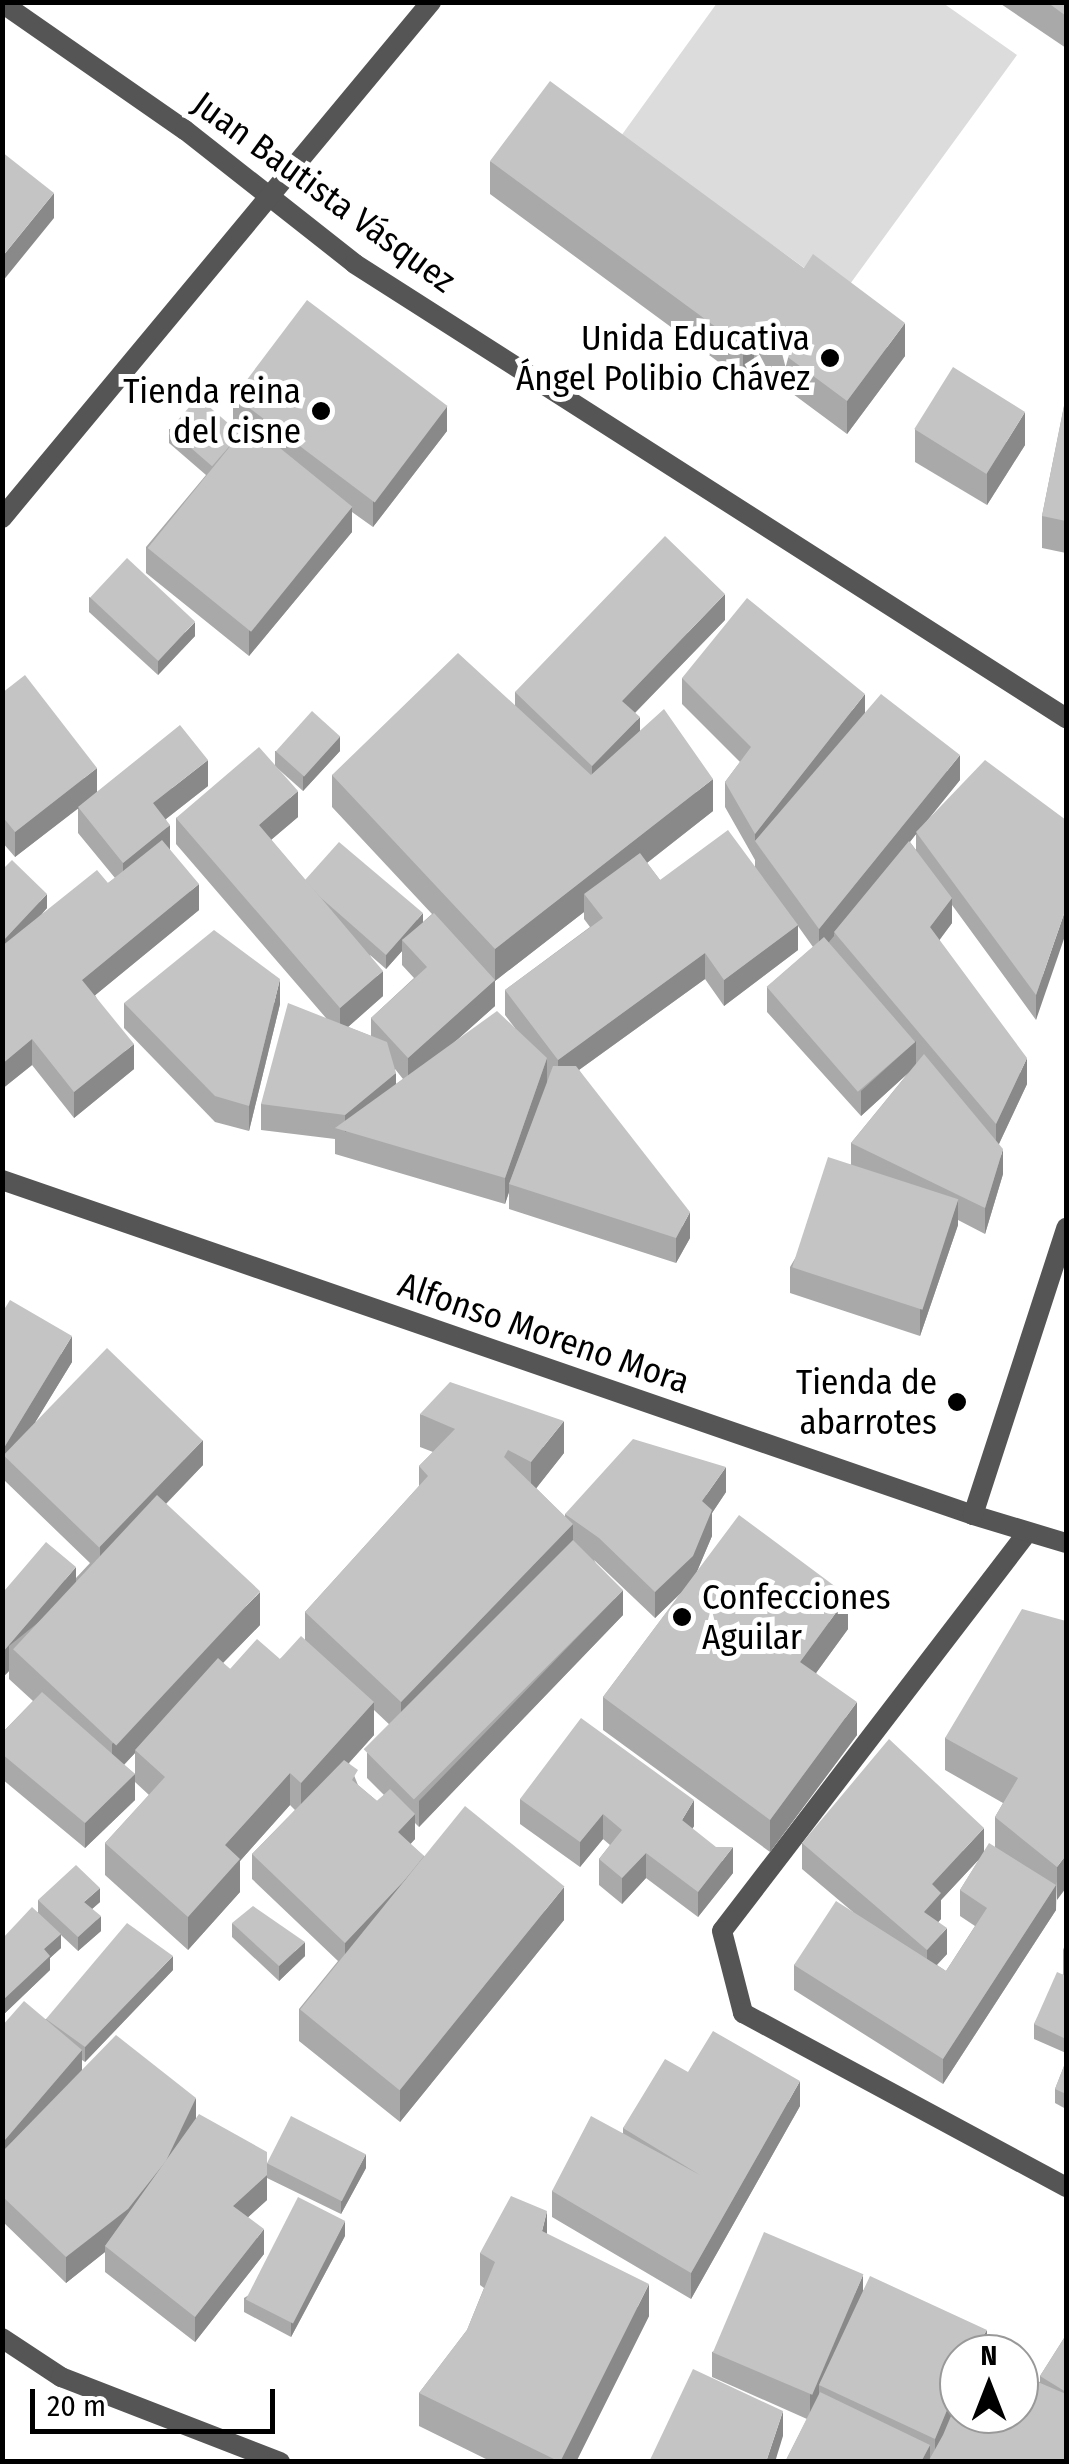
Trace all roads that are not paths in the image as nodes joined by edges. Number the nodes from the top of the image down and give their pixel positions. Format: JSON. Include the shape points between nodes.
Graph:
{"nodes":[{"id":1,"x":430,"y":2,"type":"edge"},
{"id":2,"x":2,"y":3,"type":"edge"},
{"id":3,"x":270,"y":199,"type":"junction"},
{"id":4,"x":2,"y":518,"type":"edge"},
{"id":5,"x":1066,"y":718,"type":"edge"},
{"id":6,"x":2,"y":1180,"type":"edge"},
{"id":7,"x":1066,"y":1228,"type":"edge"},
{"id":8,"x":973,"y":1515,"type":"junction"},
{"id":9,"x":1028,"y":1533,"type":"junction"},
{"id":10,"x":1066,"y":1543,"type":"edge"},
{"id":11,"x":1066,"y":2187,"type":"edge"},
{"id":12,"x":2,"y":2338,"type":"edge"},
{"id":13,"x":280,"y":2462,"type":"edge"}],
"edges":[{"from":1,"to":3,"type":"street"},
{"from":2,"to":3,"type":"street","name":"Juan Bautista Vásquez","via":[[186,130]]},
{"from":3,"to":4,"type":"street"},
{"from":3,"to":5,"type":"street","name":"Juan Bautista Vásquez","via":[[372,274]]},
{"from":6,"to":8,"type":"street","name":"Alfonso Moreno Mora"},
{"from":7,"to":8,"type":"street"},
{"from":8,"to":9,"type":"street","name":"Alfonso Moreno Mora"},
{"from":9,"to":10,"type":"street","name":"Alfonso Moreno Mora"},
{"from":9,"to":11,"type":"street","via":[[722,1931],[743,2013]]},
{"from":12,"to":13,"type":"street","via":[[70,2381]]}]}
